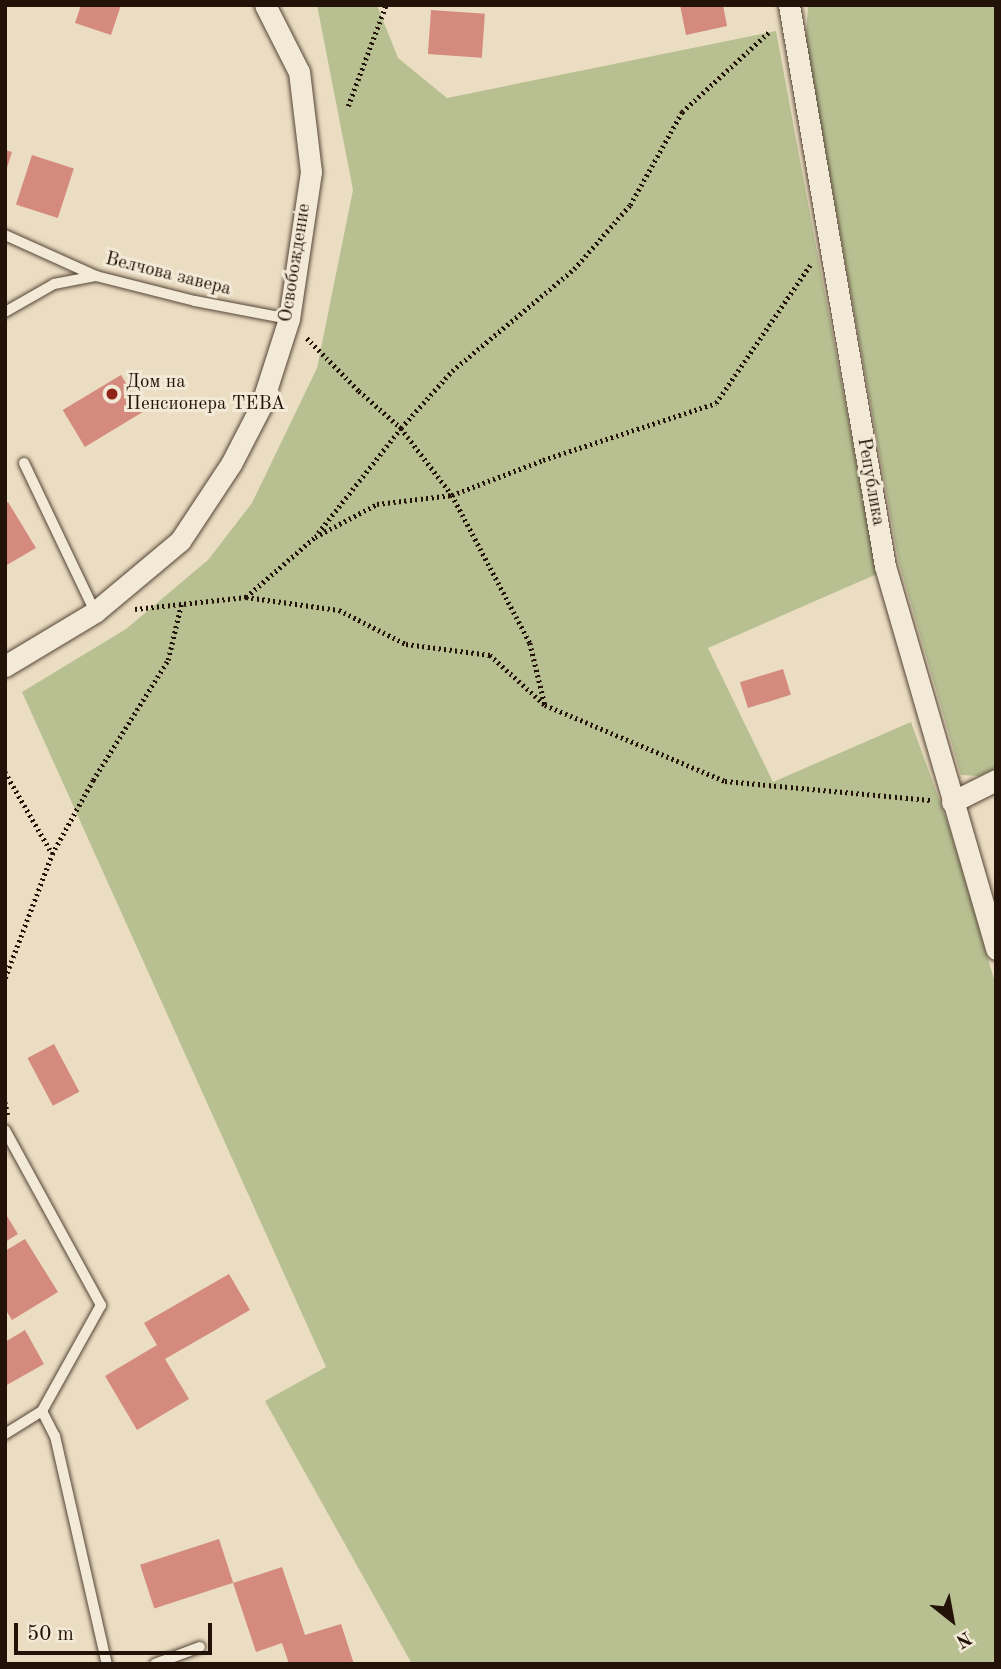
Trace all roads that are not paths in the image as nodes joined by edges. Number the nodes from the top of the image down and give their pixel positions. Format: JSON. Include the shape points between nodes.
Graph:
{"nodes":[{"id":1,"x":265,"y":5,"type":"edge"},
{"id":2,"x":790,"y":9,"type":"edge"},
{"id":3,"x":5,"y":234,"type":"edge"},
{"id":4,"x":96,"y":276,"type":"junction"},
{"id":5,"x":5,"y":312,"type":"edge"},
{"id":6,"x":289,"y":319,"type":"junction"},
{"id":7,"x":24,"y":463,"type":"dead end"},
{"id":8,"x":94,"y":612,"type":"junction"},
{"id":9,"x":5,"y":666,"type":"edge"},
{"id":10,"x":996,"y":780,"type":"edge"},
{"id":11,"x":952,"y":802,"type":"junction"},
{"id":12,"x":996,"y":948,"type":"edge"},
{"id":13,"x":5,"y":1130,"type":"edge"},
{"id":14,"x":42,"y":1411,"type":"junction"},
{"id":15,"x":5,"y":1434,"type":"edge"},
{"id":16,"x":200,"y":1647,"type":"dead end"},
{"id":17,"x":107,"y":1664,"type":"edge"},
{"id":18,"x":155,"y":1664,"type":"edge"}],
"edges":[{"from":1,"to":6,"type":"street","name":"Освобождение","via":[[299,72],[311,172]]},
{"from":2,"to":11,"type":"street","name":"Република","via":[[885,566]]},
{"from":3,"to":4,"type":"lane","name":"Велчова завера"},
{"from":4,"to":5,"type":"lane","via":[[54,284]]},
{"from":4,"to":6,"type":"lane","name":"Велчова завера"},
{"from":6,"to":8,"type":"street","name":"Освобождение","via":[[261,405],[232,464],[180,541]]},
{"from":7,"to":8,"type":"lane"},
{"from":8,"to":9,"type":"street","name":"Освобождение"},
{"from":10,"to":11,"type":"street"},
{"from":11,"to":12,"type":"street","name":"Република"},
{"from":13,"to":14,"type":"lane","via":[[101,1305]]},
{"from":14,"to":15,"type":"lane"},
{"from":14,"to":17,"type":"lane","via":[[55,1436]]},
{"from":16,"to":18,"type":"lane"}]}
